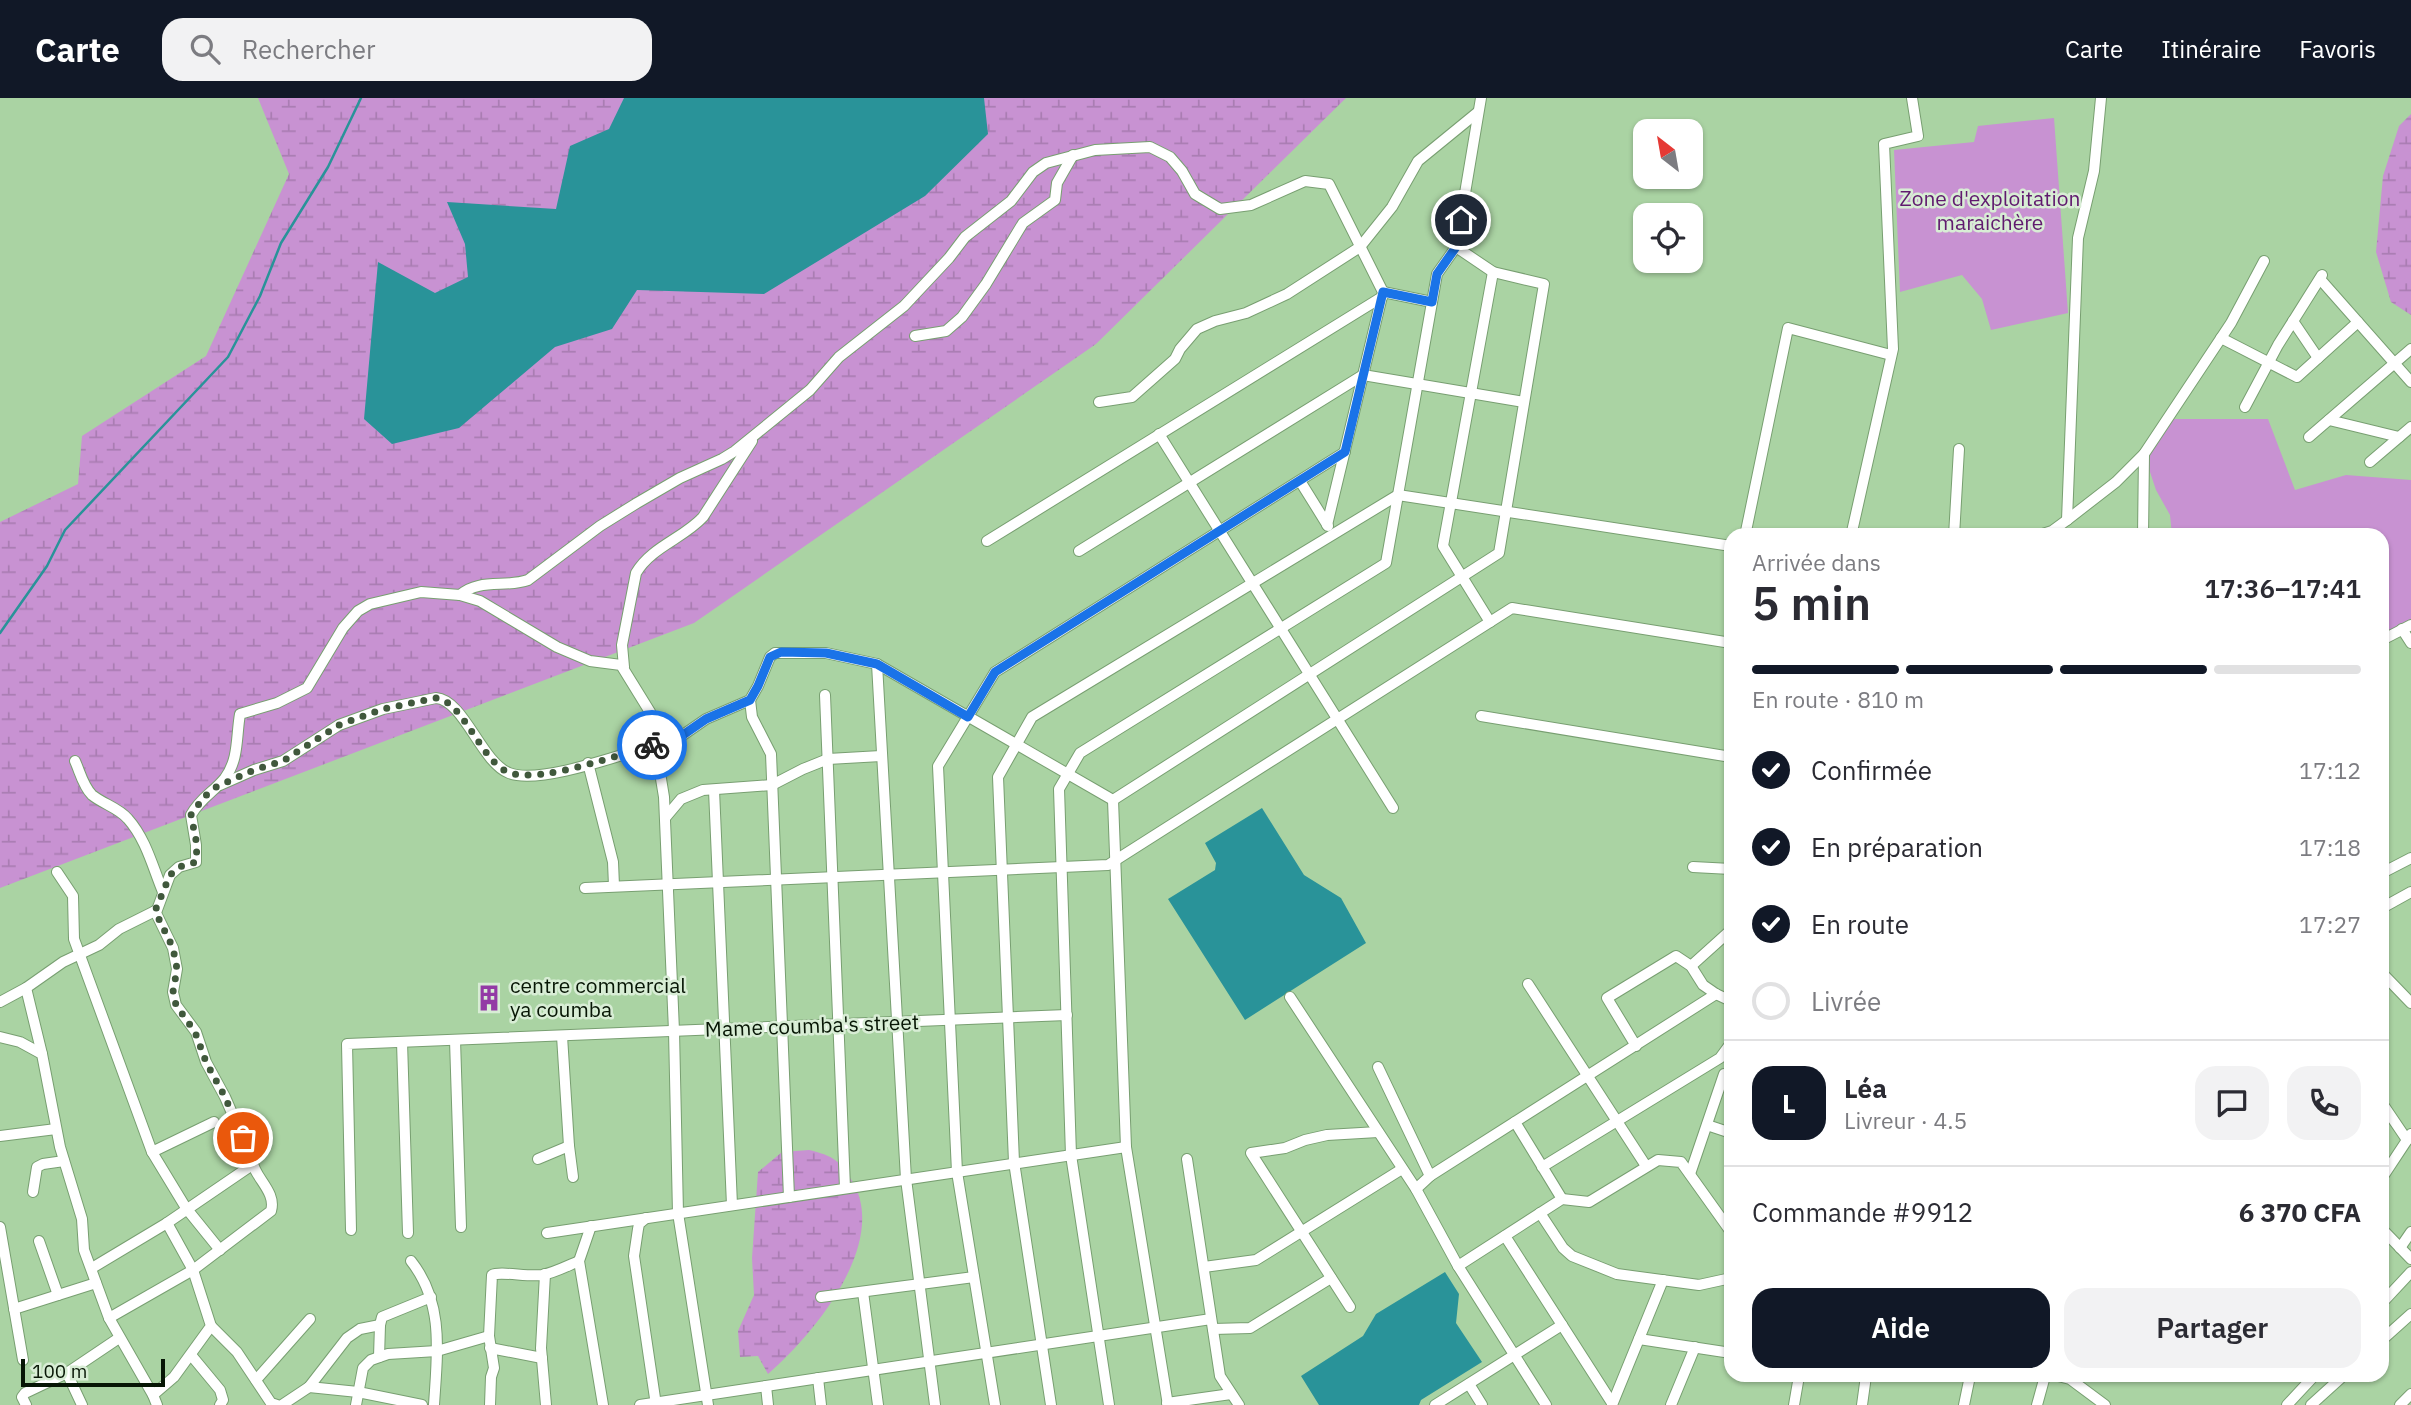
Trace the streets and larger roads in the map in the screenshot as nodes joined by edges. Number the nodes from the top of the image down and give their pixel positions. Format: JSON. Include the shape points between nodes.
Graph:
{"nodes":[{"id":1,"x":1481,"y":98,"type":"edge"},
{"id":2,"x":1912,"y":98,"type":"edge"},
{"id":3,"x":2101,"y":98,"type":"edge"},
{"id":4,"x":1478,"y":112,"type":"junction"},
{"id":5,"x":1073,"y":155,"type":"junction"},
{"id":6,"x":1360,"y":247,"type":"junction"},
{"id":7,"x":1456,"y":247,"type":"junction"},
{"id":8,"x":2264,"y":261,"type":"dead end"},
{"id":9,"x":1493,"y":272,"type":"junction"},
{"id":10,"x":1382,"y":294,"type":"junction"},
{"id":11,"x":1432,"y":302,"type":"junction"},
{"id":12,"x":2294,"y":321,"type":"junction"},
{"id":13,"x":2358,"y":322,"type":"junction"},
{"id":14,"x":915,"y":336,"type":"dead end"},
{"id":15,"x":2221,"y":338,"type":"junction"},
{"id":16,"x":2411,"y":349,"type":"edge"},
{"id":17,"x":1891,"y":355,"type":"junction"},
{"id":18,"x":2318,"y":358,"type":"junction"},
{"id":19,"x":2269,"y":363,"type":"junction"},
{"id":20,"x":2395,"y":364,"type":"junction"},
{"id":21,"x":1363,"y":376,"type":"junction"},
{"id":22,"x":2411,"y":383,"type":"edge"},
{"id":23,"x":1418,"y":384,"type":"junction"},
{"id":24,"x":1471,"y":393,"type":"junction"},
{"id":25,"x":1099,"y":402,"type":"dead end"},
{"id":26,"x":1524,"y":402,"type":"junction"},
{"id":27,"x":2245,"y":407,"type":"dead end"},
{"id":28,"x":2329,"y":420,"type":"junction"},
{"id":29,"x":2406,"y":433,"type":"edge"},
{"id":30,"x":756,"y":434,"type":"junction"},
{"id":31,"x":1159,"y":434,"type":"junction"},
{"id":32,"x":2309,"y":437,"type":"dead end"},
{"id":33,"x":1959,"y":449,"type":"dead end"},
{"id":34,"x":1345,"y":452,"type":"junction"},
{"id":35,"x":2144,"y":454,"type":"junction"},
{"id":36,"x":2370,"y":462,"type":"dead end"},
{"id":37,"x":1300,"y":481,"type":"junction"},
{"id":38,"x":1190,"y":483,"type":"junction"},
{"id":39,"x":1398,"y":495,"type":"junction"},
{"id":40,"x":1451,"y":503,"type":"junction"},
{"id":41,"x":1506,"y":512,"type":"junction"},
{"id":42,"x":2067,"y":520,"type":"junction"},
{"id":43,"x":1747,"y":528,"type":"edge"},
{"id":44,"x":1854,"y":528,"type":"edge"},
{"id":45,"x":1954,"y":528,"type":"edge"},
{"id":46,"x":2056,"y":528,"type":"edge"},
{"id":47,"x":2143,"y":528,"type":"edge"},
{"id":48,"x":1330,"y":530,"type":"junction"},
{"id":49,"x":1220,"y":531,"type":"junction"},
{"id":50,"x":987,"y":541,"type":"dead end"},
{"id":51,"x":1724,"y":545,"type":"edge"},
{"id":52,"x":1079,"y":551,"type":"dead end"},
{"id":53,"x":1462,"y":577,"type":"junction"},
{"id":54,"x":1253,"y":583,"type":"junction"},
{"id":55,"x":460,"y":594,"type":"junction"},
{"id":56,"x":1490,"y":622,"type":"junction"},
{"id":57,"x":2406,"y":627,"type":"edge"},
{"id":58,"x":1281,"y":628,"type":"junction"},
{"id":59,"x":2389,"y":636,"type":"edge"},
{"id":60,"x":1724,"y":642,"type":"edge"},
{"id":61,"x":2411,"y":643,"type":"edge"},
{"id":62,"x":877,"y":664,"type":"junction"},
{"id":63,"x":624,"y":667,"type":"junction"},
{"id":64,"x":1310,"y":674,"type":"junction"},
{"id":65,"x":825,"y":695,"type":"dead end"},
{"id":66,"x":750,"y":700,"type":"junction"},
{"id":67,"x":1480,"y":716,"type":"dead end"},
{"id":68,"x":968,"y":717,"type":"junction"},
{"id":69,"x":1338,"y":719,"type":"junction"},
{"id":70,"x":1017,"y":745,"type":"junction"},
{"id":71,"x":656,"y":749,"type":"junction"},
{"id":72,"x":881,"y":756,"type":"junction"},
{"id":73,"x":1724,"y":756,"type":"edge"},
{"id":74,"x":828,"y":759,"type":"junction"},
{"id":75,"x":75,"y":761,"type":"dead end"},
{"id":76,"x":588,"y":763,"type":"junction"},
{"id":77,"x":1068,"y":774,"type":"junction"},
{"id":78,"x":772,"y":785,"type":"junction"},
{"id":79,"x":216,"y":787,"type":"junction"},
{"id":80,"x":714,"y":790,"type":"junction"},
{"id":81,"x":1113,"y":800,"type":"junction"},
{"id":82,"x":1394,"y":808,"type":"dead end"},
{"id":83,"x":665,"y":818,"type":"junction"},
{"id":84,"x":2411,"y":858,"type":"edge"},
{"id":85,"x":1117,"y":859,"type":"junction"},
{"id":86,"x":1062,"y":867,"type":"junction"},
{"id":87,"x":1693,"y":867,"type":"dead end"},
{"id":88,"x":1724,"y":869,"type":"edge"},
{"id":89,"x":2389,"y":869,"type":"edge"},
{"id":90,"x":1002,"y":870,"type":"junction"},
{"id":91,"x":57,"y":872,"type":"dead end"},
{"id":92,"x":943,"y":872,"type":"junction"},
{"id":93,"x":888,"y":875,"type":"junction"},
{"id":94,"x":833,"y":877,"type":"junction"},
{"id":95,"x":776,"y":880,"type":"junction"},
{"id":96,"x":718,"y":882,"type":"junction"},
{"id":97,"x":668,"y":884,"type":"junction"},
{"id":98,"x":614,"y":886,"type":"junction"},
{"id":99,"x":585,"y":888,"type":"dead end"},
{"id":100,"x":2411,"y":891,"type":"edge"},
{"id":101,"x":163,"y":893,"type":"junction"},
{"id":102,"x":2389,"y":904,"type":"edge"},
{"id":103,"x":155,"y":911,"type":"junction"},
{"id":104,"x":1724,"y":936,"type":"edge"},
{"id":105,"x":80,"y":954,"type":"junction"},
{"id":106,"x":1691,"y":966,"type":"junction"},
{"id":107,"x":2389,"y":980,"type":"edge"},
{"id":108,"x":1528,"y":984,"type":"dead end"},
{"id":109,"x":26,"y":988,"type":"junction"},
{"id":110,"x":1716,"y":994,"type":"junction"},
{"id":111,"x":1290,"y":997,"type":"dead end"},
{"id":112,"x":1724,"y":997,"type":"edge"},
{"id":113,"x":0,"y":1002,"type":"edge"},
{"id":114,"x":2411,"y":1003,"type":"edge"},
{"id":115,"x":1067,"y":1015,"type":"junction"},
{"id":116,"x":1008,"y":1018,"type":"junction"},
{"id":117,"x":951,"y":1020,"type":"junction"},
{"id":118,"x":897,"y":1022,"type":"junction"},
{"id":119,"x":839,"y":1024,"type":"junction"},
{"id":120,"x":782,"y":1027,"type":"junction"},
{"id":121,"x":724,"y":1029,"type":"junction"},
{"id":122,"x":674,"y":1031,"type":"junction"},
{"id":123,"x":562,"y":1036,"type":"junction"},
{"id":124,"x":0,"y":1037,"type":"edge"},
{"id":125,"x":455,"y":1040,"type":"junction"},
{"id":126,"x":402,"y":1042,"type":"junction"},
{"id":127,"x":1636,"y":1046,"type":"junction"},
{"id":128,"x":1724,"y":1053,"type":"edge"},
{"id":129,"x":42,"y":1054,"type":"junction"},
{"id":130,"x":1378,"y":1067,"type":"dead end"},
{"id":131,"x":1701,"y":1070,"type":"junction"},
{"id":132,"x":1724,"y":1074,"type":"edge"},
{"id":133,"x":1587,"y":1076,"type":"junction"},
{"id":134,"x":1724,"y":1082,"type":"edge"},
{"id":135,"x":2389,"y":1112,"type":"edge"},
{"id":136,"x":214,"y":1122,"type":"dead end"},
{"id":137,"x":1515,"y":1122,"type":"junction"},
{"id":138,"x":1617,"y":1122,"type":"junction"},
{"id":139,"x":1707,"y":1125,"type":"junction"},
{"id":140,"x":57,"y":1129,"type":"junction"},
{"id":141,"x":1724,"y":1131,"type":"edge"},
{"id":142,"x":1378,"y":1132,"type":"junction"},
{"id":143,"x":0,"y":1136,"type":"edge"},
{"id":144,"x":2409,"y":1137,"type":"edge"},
{"id":145,"x":569,"y":1146,"type":"junction"},
{"id":146,"x":1126,"y":1147,"type":"junction"},
{"id":147,"x":152,"y":1152,"type":"junction"},
{"id":148,"x":1071,"y":1155,"type":"junction"},
{"id":149,"x":1188,"y":1158,"type":"dead end"},
{"id":150,"x":538,"y":1159,"type":"dead end"},
{"id":151,"x":64,"y":1161,"type":"junction"},
{"id":152,"x":1014,"y":1162,"type":"junction"},
{"id":153,"x":252,"y":1165,"type":"junction"},
{"id":154,"x":1542,"y":1167,"type":"junction"},
{"id":155,"x":1646,"y":1167,"type":"junction"},
{"id":156,"x":2389,"y":1167,"type":"edge"},
{"id":157,"x":1402,"y":1169,"type":"junction"},
{"id":158,"x":957,"y":1172,"type":"junction"},
{"id":159,"x":1690,"y":1174,"type":"junction"},
{"id":160,"x":573,"y":1177,"type":"dead end"},
{"id":161,"x":1430,"y":1177,"type":"junction"},
{"id":162,"x":906,"y":1179,"type":"junction"},
{"id":163,"x":845,"y":1188,"type":"junction"},
{"id":164,"x":1416,"y":1189,"type":"junction"},
{"id":165,"x":33,"y":1192,"type":"dead end"},
{"id":166,"x":789,"y":1197,"type":"junction"},
{"id":167,"x":1562,"y":1199,"type":"junction"},
{"id":168,"x":732,"y":1205,"type":"junction"},
{"id":169,"x":186,"y":1208,"type":"junction"},
{"id":170,"x":678,"y":1213,"type":"junction"},
{"id":171,"x":1540,"y":1213,"type":"junction"},
{"id":172,"x":647,"y":1218,"type":"junction"},
{"id":173,"x":1724,"y":1222,"type":"edge"},
{"id":174,"x":167,"y":1223,"type":"junction"},
{"id":175,"x":591,"y":1226,"type":"junction"},
{"id":176,"x":0,"y":1227,"type":"edge"},
{"id":177,"x":461,"y":1227,"type":"dead end"},
{"id":178,"x":351,"y":1230,"type":"dead end"},
{"id":179,"x":1301,"y":1232,"type":"junction"},
{"id":180,"x":408,"y":1233,"type":"dead end"},
{"id":181,"x":547,"y":1233,"type":"dead end"},
{"id":182,"x":2411,"y":1233,"type":"edge"},
{"id":183,"x":1505,"y":1236,"type":"junction"},
{"id":184,"x":2389,"y":1236,"type":"edge"},
{"id":185,"x":39,"y":1241,"type":"dead end"},
{"id":186,"x":2400,"y":1248,"type":"junction"},
{"id":187,"x":220,"y":1250,"type":"junction"},
{"id":188,"x":2411,"y":1259,"type":"edge"},
{"id":189,"x":411,"y":1261,"type":"dead end"},
{"id":190,"x":579,"y":1261,"type":"junction"},
{"id":191,"x":1458,"y":1266,"type":"junction"},
{"id":192,"x":1204,"y":1267,"type":"junction"},
{"id":193,"x":92,"y":1268,"type":"junction"},
{"id":194,"x":193,"y":1269,"type":"junction"},
{"id":195,"x":2411,"y":1272,"type":"edge"},
{"id":196,"x":545,"y":1274,"type":"junction"},
{"id":197,"x":974,"y":1277,"type":"junction"},
{"id":198,"x":1331,"y":1278,"type":"junction"},
{"id":199,"x":1663,"y":1280,"type":"junction"},
{"id":200,"x":1724,"y":1280,"type":"edge"},
{"id":201,"x":96,"y":1283,"type":"junction"},
{"id":202,"x":919,"y":1284,"type":"junction"},
{"id":203,"x":863,"y":1292,"type":"junction"},
{"id":204,"x":58,"y":1295,"type":"junction"},
{"id":205,"x":2389,"y":1296,"type":"edge"},
{"id":206,"x":431,"y":1297,"type":"junction"},
{"id":207,"x":821,"y":1297,"type":"dead end"},
{"id":208,"x":1350,"y":1307,"type":"dead end"},
{"id":209,"x":14,"y":1309,"type":"junction"},
{"id":210,"x":2411,"y":1314,"type":"edge"},
{"id":211,"x":109,"y":1318,"type":"junction"},
{"id":212,"x":310,"y":1319,"type":"dead end"},
{"id":213,"x":1212,"y":1324,"type":"junction"},
{"id":214,"x":380,"y":1325,"type":"junction"},
{"id":215,"x":1562,"y":1325,"type":"junction"},
{"id":216,"x":211,"y":1326,"type":"junction"},
{"id":217,"x":1155,"y":1327,"type":"junction"},
{"id":218,"x":2389,"y":1334,"type":"edge"},
{"id":219,"x":489,"y":1336,"type":"junction"},
{"id":220,"x":1098,"y":1336,"type":"junction"},
{"id":221,"x":119,"y":1338,"type":"junction"},
{"id":222,"x":1639,"y":1339,"type":"junction"},
{"id":223,"x":1042,"y":1344,"type":"junction"},
{"id":224,"x":1695,"y":1347,"type":"junction"},
{"id":225,"x":490,"y":1348,"type":"junction"},
{"id":226,"x":437,"y":1351,"type":"junction"},
{"id":227,"x":1724,"y":1352,"type":"edge"},
{"id":228,"x":987,"y":1353,"type":"junction"},
{"id":229,"x":191,"y":1355,"type":"junction"},
{"id":230,"x":1515,"y":1355,"type":"junction"},
{"id":231,"x":379,"y":1357,"type":"junction"},
{"id":232,"x":542,"y":1358,"type":"junction"},
{"id":233,"x":23,"y":1360,"type":"dead end"},
{"id":234,"x":929,"y":1362,"type":"junction"},
{"id":235,"x":874,"y":1370,"type":"junction"},
{"id":236,"x":67,"y":1373,"type":"junction"},
{"id":237,"x":818,"y":1378,"type":"junction"},
{"id":238,"x":256,"y":1380,"type":"junction"},
{"id":239,"x":1798,"y":1382,"type":"edge"},
{"id":240,"x":1865,"y":1382,"type":"edge"},
{"id":241,"x":1969,"y":1382,"type":"edge"},
{"id":242,"x":2043,"y":1382,"type":"edge"},
{"id":243,"x":2074,"y":1382,"type":"edge"},
{"id":244,"x":2308,"y":1382,"type":"edge"},
{"id":245,"x":2336,"y":1382,"type":"edge"},
{"id":246,"x":1469,"y":1384,"type":"junction"},
{"id":247,"x":766,"y":1386,"type":"junction"},
{"id":248,"x":309,"y":1387,"type":"junction"},
{"id":249,"x":358,"y":1392,"type":"junction"},
{"id":250,"x":1231,"y":1394,"type":"junction"},
{"id":251,"x":2411,"y":1394,"type":"edge"},
{"id":252,"x":155,"y":1400,"type":"edge"},
{"id":253,"x":707,"y":1400,"type":"edge"},
{"id":254,"x":656,"y":1404,"type":"edge"},
{"id":255,"x":1167,"y":1404,"type":"edge"},
{"id":256,"x":1612,"y":1404,"type":"edge"},
{"id":257,"x":26,"y":1405,"type":"edge"},
{"id":258,"x":82,"y":1405,"type":"edge"},
{"id":259,"x":220,"y":1405,"type":"edge"},
{"id":260,"x":277,"y":1405,"type":"edge"},
{"id":261,"x":282,"y":1405,"type":"edge"},
{"id":262,"x":356,"y":1405,"type":"edge"},
{"id":263,"x":422,"y":1405,"type":"edge"},
{"id":264,"x":434,"y":1405,"type":"edge"},
{"id":265,"x":490,"y":1405,"type":"edge"},
{"id":266,"x":547,"y":1405,"type":"edge"},
{"id":267,"x":603,"y":1405,"type":"edge"},
{"id":268,"x":639,"y":1405,"type":"edge"},
{"id":269,"x":768,"y":1405,"type":"edge"},
{"id":270,"x":821,"y":1405,"type":"edge"},
{"id":271,"x":878,"y":1405,"type":"edge"},
{"id":272,"x":935,"y":1405,"type":"edge"},
{"id":273,"x":995,"y":1405,"type":"edge"},
{"id":274,"x":1051,"y":1405,"type":"edge"},
{"id":275,"x":1109,"y":1405,"type":"edge"},
{"id":276,"x":1239,"y":1405,"type":"edge"},
{"id":277,"x":1435,"y":1405,"type":"edge"},
{"id":278,"x":1482,"y":1405,"type":"edge"},
{"id":279,"x":1546,"y":1405,"type":"edge"},
{"id":280,"x":1671,"y":1405,"type":"edge"},
{"id":281,"x":1794,"y":1405,"type":"edge"},
{"id":282,"x":1862,"y":1405,"type":"edge"},
{"id":283,"x":1964,"y":1405,"type":"edge"},
{"id":284,"x":2037,"y":1405,"type":"edge"},
{"id":285,"x":2105,"y":1405,"type":"edge"},
{"id":286,"x":2287,"y":1405,"type":"edge"},
{"id":287,"x":2311,"y":1405,"type":"edge"},
{"id":288,"x":2400,"y":1405,"type":"edge"}],
"edges":[{"from":1,"to":4,"type":"street"},
{"from":2,"to":17,"type":"street","via":[[1918,136],[1884,144]]},
{"from":3,"to":42,"type":"street","via":[[2094,172],[2078,237]]},
{"from":4,"to":6,"type":"street","via":[[1418,161],[1392,207]]},
{"from":4,"to":7,"type":"street"},
{"from":5,"to":6,"type":"street","via":[[1134,146],[1156,149],[1174,160],[1195,194],[1220,209],[1251,205],[1305,181],[1329,184]]},
{"from":5,"to":14,"type":"street","via":[[1057,183],[1055,200],[1023,223],[962,317],[946,331]]},
{"from":5,"to":30,"type":"street","via":[[1033,172],[1011,201],[965,237],[904,306],[839,357],[810,390]]},
{"from":6,"to":10,"type":"street"},
{"from":6,"to":25,"type":"street","via":[[1287,295],[1197,329],[1175,359],[1132,397]]},
{"from":7,"to":9,"type":"street"},
{"from":7,"to":11,"type":"street","via":[[1437,274]]},
{"from":8,"to":15,"type":"street"},
{"from":9,"to":24,"type":"street"},
{"from":9,"to":26,"type":"street","via":[[1544,284]]},
{"from":10,"to":11,"type":"street"},
{"from":10,"to":21,"type":"street"},
{"from":10,"to":31,"type":"street"},
{"from":11,"to":23,"type":"street"},
{"from":12,"to":13,"type":"street","via":[[2321,277]]},
{"from":12,"to":18,"type":"street"},
{"from":12,"to":19,"type":"street"},
{"from":13,"to":18,"type":"street"},
{"from":13,"to":20,"type":"street"},
{"from":15,"to":19,"type":"street"},
{"from":15,"to":35,"type":"street"},
{"from":16,"to":20,"type":"street"},
{"from":17,"to":43,"type":"street","via":[[1788,328]]},
{"from":17,"to":44,"type":"street"},
{"from":18,"to":19,"type":"street","via":[[2297,377]]},
{"from":19,"to":27,"type":"street"},
{"from":20,"to":22,"type":"street"},
{"from":20,"to":28,"type":"street"},
{"from":21,"to":23,"type":"street"},
{"from":21,"to":34,"type":"street"},
{"from":21,"to":38,"type":"street"},
{"from":23,"to":24,"type":"street"},
{"from":23,"to":39,"type":"street"},
{"from":24,"to":26,"type":"street"},
{"from":24,"to":40,"type":"street"},
{"from":26,"to":41,"type":"street"},
{"from":28,"to":29,"type":"street"},
{"from":28,"to":32,"type":"street"},
{"from":29,"to":36,"type":"street"},
{"from":30,"to":55,"type":"street","via":[[729,456],[680,478],[600,526],[528,580],[477,585]]},
{"from":30,"to":63,"type":"street","via":[[703,517],[640,566],[622,645]]},
{"from":31,"to":38,"type":"street"},
{"from":31,"to":50,"type":"street"},
{"from":33,"to":45,"type":"street"},
{"from":34,"to":37,"type":"street"},
{"from":34,"to":48,"type":"street"},
{"from":35,"to":42,"type":"street"},
{"from":35,"to":47,"type":"street"},
{"from":37,"to":48,"type":"street"},
{"from":37,"to":49,"type":"street"},
{"from":38,"to":49,"type":"street"},
{"from":38,"to":52,"type":"street"},
{"from":39,"to":40,"type":"street"},
{"from":39,"to":48,"type":"street"},
{"from":39,"to":58,"type":"street","via":[[1386,564]]},
{"from":40,"to":41,"type":"street"},
{"from":40,"to":53,"type":"street","via":[[1443,546]]},
{"from":41,"to":51,"type":"street"},
{"from":41,"to":53,"type":"street","via":[[1500,553]]},
{"from":42,"to":46,"type":"street"},
{"from":48,"to":54,"type":"street"},
{"from":49,"to":54,"type":"street"},
{"from":49,"to":68,"type":"street","via":[[995,672]]},
{"from":53,"to":56,"type":"street"},
{"from":53,"to":64,"type":"street"},
{"from":54,"to":58,"type":"street"},
{"from":54,"to":70,"type":"street","via":[[1032,717]]},
{"from":55,"to":63,"type":"street","via":[[582,658]]},
{"from":55,"to":79,"type":"street","via":[[421,592],[358,611],[307,688],[240,714],[235,758]]},
{"from":56,"to":60,"type":"street","via":[[1513,608]]},
{"from":56,"to":69,"type":"street"},
{"from":57,"to":59,"type":"street"},
{"from":57,"to":61,"type":"street"},
{"from":58,"to":64,"type":"street"},
{"from":58,"to":77,"type":"street","via":[[1080,753]]},
{"from":62,"to":66,"type":"street","via":[[826,653],[775,653]]},
{"from":62,"to":68,"type":"street"},
{"from":62,"to":72,"type":"street"},
{"from":63,"to":71,"type":"street","via":[[648,707]]},
{"from":64,"to":69,"type":"street"},
{"from":64,"to":81,"type":"street"},
{"from":65,"to":74,"type":"street"},
{"from":66,"to":71,"type":"street"},
{"from":66,"to":78,"type":"street","via":[[752,717],[771,754]]},
{"from":67,"to":73,"type":"street"},
{"from":68,"to":70,"type":"street"},
{"from":68,"to":92,"type":"street","via":[[938,766]]},
{"from":69,"to":82,"type":"street"},
{"from":69,"to":85,"type":"street"},
{"from":70,"to":77,"type":"street"},
{"from":70,"to":90,"type":"street","via":[[998,777]]},
{"from":71,"to":76,"type":"street"},
{"from":71,"to":83,"type":"street"},
{"from":72,"to":74,"type":"street"},
{"from":72,"to":93,"type":"street"},
{"from":74,"to":78,"type":"street"},
{"from":74,"to":94,"type":"street"},
{"from":75,"to":101,"type":"street","via":[[87,789],[131,822]]},
{"from":76,"to":79,"type":"street","via":[[540,776],[507,773],[472,735],[456,709],[436,698],[383,709],[339,725],[283,761]]},
{"from":76,"to":98,"type":"street","via":[[613,862]]},
{"from":77,"to":81,"type":"street"},
{"from":77,"to":86,"type":"street","via":[[1059,789]]},
{"from":78,"to":80,"type":"street"},
{"from":78,"to":95,"type":"street"},
{"from":79,"to":101,"type":"street","via":[[191,815],[196,862],[177,868]]},
{"from":80,"to":83,"type":"street","via":[[681,799]]},
{"from":80,"to":96,"type":"street"},
{"from":81,"to":85,"type":"street"},
{"from":83,"to":97,"type":"street"},
{"from":84,"to":89,"type":"street"},
{"from":85,"to":86,"type":"street","via":[[1108,865]]},
{"from":85,"to":146,"type":"street"},
{"from":86,"to":90,"type":"street"},
{"from":86,"to":115,"type":"street"},
{"from":87,"to":88,"type":"street"},
{"from":90,"to":92,"type":"street"},
{"from":90,"to":116,"type":"street"},
{"from":91,"to":105,"type":"street","via":[[72,896],[72,931]]},
{"from":92,"to":93,"type":"street"},
{"from":92,"to":117,"type":"street"},
{"from":93,"to":94,"type":"street"},
{"from":93,"to":118,"type":"street"},
{"from":94,"to":95,"type":"street"},
{"from":94,"to":119,"type":"street"},
{"from":95,"to":96,"type":"street"},
{"from":95,"to":120,"type":"street"},
{"from":96,"to":97,"type":"street"},
{"from":96,"to":121,"type":"street"},
{"from":97,"to":98,"type":"street"},
{"from":97,"to":122,"type":"street"},
{"from":98,"to":99,"type":"street"},
{"from":100,"to":102,"type":"street"},
{"from":101,"to":103,"type":"street"},
{"from":103,"to":105,"type":"street"},
{"from":103,"to":153,"type":"street","via":[[173,948],[176,1005],[195,1032]]},
{"from":104,"to":106,"type":"street"},
{"from":105,"to":109,"type":"street"},
{"from":105,"to":147,"type":"street"},
{"from":106,"to":110,"type":"street","via":[[1703,985]]},
{"from":106,"to":127,"type":"street","via":[[1676,956],[1607,999]]},
{"from":107,"to":114,"type":"street"},
{"from":108,"to":133,"type":"street"},
{"from":109,"to":113,"type":"street"},
{"from":109,"to":129,"type":"street"},
{"from":110,"to":112,"type":"street"},
{"from":110,"to":127,"type":"street"},
{"from":111,"to":142,"type":"street"},
{"from":115,"to":116,"type":"street","name":"Mame coumba's street"},
{"from":115,"to":148,"type":"street"},
{"from":116,"to":117,"type":"street","name":"Mame coumba's street"},
{"from":116,"to":152,"type":"street"},
{"from":117,"to":118,"type":"street","name":"Mame coumba's street"},
{"from":117,"to":158,"type":"street"},
{"from":118,"to":119,"type":"street","name":"Mame coumba's street"},
{"from":118,"to":162,"type":"street"},
{"from":119,"to":120,"type":"street","name":"Mame coumba's street"},
{"from":119,"to":163,"type":"street"},
{"from":120,"to":121,"type":"street","name":"Mame coumba's street"},
{"from":120,"to":166,"type":"street"},
{"from":121,"to":122,"type":"street","name":"Mame coumba's street"},
{"from":121,"to":168,"type":"street"},
{"from":122,"to":123,"type":"street","name":"Mame coumba's street"},
{"from":122,"to":170,"type":"street"},
{"from":123,"to":125,"type":"street","name":"Mame coumba's street"},
{"from":123,"to":145,"type":"street"},
{"from":124,"to":129,"type":"street"},
{"from":125,"to":126,"type":"street","name":"Mame coumba's street"},
{"from":125,"to":177,"type":"street"},
{"from":126,"to":178,"type":"street","name":"Mame coumba's street","via":[[347,1044]]},
{"from":126,"to":180,"type":"street"},
{"from":127,"to":133,"type":"street"},
{"from":128,"to":131,"type":"street"},
{"from":129,"to":140,"type":"street"},
{"from":130,"to":161,"type":"street"},
{"from":131,"to":132,"type":"street"},
{"from":131,"to":138,"type":"street"},
{"from":133,"to":137,"type":"street"},
{"from":133,"to":138,"type":"street"},
{"from":134,"to":139,"type":"street"},
{"from":135,"to":144,"type":"street"},
{"from":136,"to":147,"type":"street"},
{"from":137,"to":154,"type":"street"},
{"from":137,"to":161,"type":"street"},
{"from":138,"to":154,"type":"street"},
{"from":138,"to":155,"type":"street"},
{"from":139,"to":141,"type":"street"},
{"from":139,"to":159,"type":"street"},
{"from":140,"to":143,"type":"street"},
{"from":140,"to":151,"type":"street"},
{"from":142,"to":157,"type":"street"},
{"from":142,"to":179,"type":"street","via":[[1327,1135],[1251,1153]]},
{"from":144,"to":156,"type":"street"},
{"from":145,"to":150,"type":"street"},
{"from":145,"to":160,"type":"street"},
{"from":146,"to":148,"type":"street"},
{"from":146,"to":217,"type":"street"},
{"from":147,"to":169,"type":"street"},
{"from":148,"to":152,"type":"street"},
{"from":148,"to":220,"type":"street"},
{"from":149,"to":192,"type":"street"},
{"from":151,"to":165,"type":"street","via":[[37,1167]]},
{"from":151,"to":193,"type":"street"},
{"from":152,"to":158,"type":"street"},
{"from":152,"to":223,"type":"street"},
{"from":153,"to":169,"type":"street"},
{"from":153,"to":187,"type":"street","via":[[271,1196],[271,1211]]},
{"from":154,"to":167,"type":"street"},
{"from":155,"to":159,"type":"street","via":[[1658,1160],[1681,1162]]},
{"from":155,"to":167,"type":"street","via":[[1589,1202]]},
{"from":157,"to":164,"type":"street"},
{"from":157,"to":179,"type":"street"},
{"from":158,"to":162,"type":"street"},
{"from":158,"to":197,"type":"street"},
{"from":159,"to":173,"type":"street"},
{"from":161,"to":164,"type":"street"},
{"from":162,"to":163,"type":"street"},
{"from":162,"to":202,"type":"street"},
{"from":163,"to":166,"type":"street"},
{"from":164,"to":191,"type":"street"},
{"from":166,"to":168,"type":"street"},
{"from":167,"to":171,"type":"street"},
{"from":168,"to":170,"type":"street"},
{"from":169,"to":174,"type":"street"},
{"from":169,"to":187,"type":"street"},
{"from":170,"to":172,"type":"street"},
{"from":170,"to":253,"type":"street"},
{"from":171,"to":183,"type":"street"},
{"from":171,"to":199,"type":"street","via":[[1572,1256],[1617,1274]]},
{"from":172,"to":175,"type":"street"},
{"from":172,"to":254,"type":"street","via":[[639,1224],[634,1256]]},
{"from":174,"to":193,"type":"street"},
{"from":174,"to":194,"type":"street"},
{"from":175,"to":181,"type":"street"},
{"from":175,"to":190,"type":"street"},
{"from":176,"to":209,"type":"street"},
{"from":179,"to":192,"type":"street","via":[[1256,1260]]},
{"from":179,"to":198,"type":"street"},
{"from":182,"to":186,"type":"street"},
{"from":183,"to":191,"type":"street"},
{"from":183,"to":215,"type":"street"},
{"from":184,"to":186,"type":"street"},
{"from":185,"to":204,"type":"street"},
{"from":186,"to":188,"type":"street"},
{"from":187,"to":194,"type":"street"},
{"from":189,"to":206,"type":"street"},
{"from":190,"to":196,"type":"street"},
{"from":190,"to":267,"type":"street"},
{"from":191,"to":230,"type":"street"},
{"from":192,"to":213,"type":"street"},
{"from":193,"to":201,"type":"street"},
{"from":194,"to":211,"type":"street"},
{"from":194,"to":216,"type":"street"},
{"from":195,"to":205,"type":"street"},
{"from":196,"to":219,"type":"street","via":[[492,1275]]},
{"from":196,"to":232,"type":"street"},
{"from":197,"to":202,"type":"street"},
{"from":197,"to":228,"type":"street"},
{"from":198,"to":208,"type":"street"},
{"from":198,"to":213,"type":"street","via":[[1250,1328]]},
{"from":199,"to":200,"type":"street","via":[[1699,1285]]},
{"from":199,"to":222,"type":"street"},
{"from":201,"to":204,"type":"street"},
{"from":201,"to":211,"type":"street"},
{"from":202,"to":203,"type":"street"},
{"from":202,"to":234,"type":"street"},
{"from":203,"to":207,"type":"street"},
{"from":203,"to":235,"type":"street"},
{"from":204,"to":209,"type":"street"},
{"from":206,"to":214,"type":"street","via":[[387,1314]]},
{"from":206,"to":226,"type":"street"},
{"from":209,"to":233,"type":"street"},
{"from":210,"to":218,"type":"street"},
{"from":211,"to":221,"type":"street"},
{"from":212,"to":238,"type":"street"},
{"from":213,"to":217,"type":"street"},
{"from":213,"to":250,"type":"street","via":[[1220,1376]]},
{"from":214,"to":231,"type":"street"},
{"from":214,"to":248,"type":"street","via":[[360,1329],[347,1338]]},
{"from":215,"to":230,"type":"street"},
{"from":215,"to":256,"type":"street"},
{"from":216,"to":229,"type":"street"},
{"from":216,"to":238,"type":"street"},
{"from":217,"to":220,"type":"street"},
{"from":217,"to":255,"type":"street"},
{"from":219,"to":225,"type":"street"},
{"from":219,"to":226,"type":"street"},
{"from":220,"to":223,"type":"street"},
{"from":220,"to":275,"type":"street"},
{"from":221,"to":236,"type":"street"},
{"from":221,"to":252,"type":"street"},
{"from":222,"to":224,"type":"street"},
{"from":222,"to":256,"type":"street"},
{"from":223,"to":228,"type":"street"},
{"from":223,"to":274,"type":"street"},
{"from":224,"to":227,"type":"street"},
{"from":224,"to":280,"type":"street"},
{"from":225,"to":232,"type":"street"},
{"from":225,"to":265,"type":"street","via":[[494,1368]]},
{"from":226,"to":231,"type":"street"},
{"from":226,"to":264,"type":"street"},
{"from":228,"to":234,"type":"street"},
{"from":228,"to":273,"type":"street"},
{"from":229,"to":252,"type":"street"},
{"from":229,"to":259,"type":"street","via":[[220,1390]]},
{"from":230,"to":246,"type":"street"},
{"from":230,"to":279,"type":"street"},
{"from":231,"to":249,"type":"street","via":[[363,1368]]},
{"from":232,"to":266,"type":"street"},
{"from":234,"to":235,"type":"street"},
{"from":234,"to":272,"type":"street"},
{"from":235,"to":237,"type":"street"},
{"from":235,"to":271,"type":"street"},
{"from":236,"to":257,"type":"street","via":[[23,1395]]},
{"from":236,"to":258,"type":"street"},
{"from":237,"to":247,"type":"street"},
{"from":237,"to":270,"type":"street"},
{"from":238,"to":260,"type":"street"},
{"from":239,"to":281,"type":"street"},
{"from":240,"to":282,"type":"street"},
{"from":241,"to":283,"type":"street"},
{"from":242,"to":284,"type":"street"},
{"from":243,"to":285,"type":"street"},
{"from":244,"to":286,"type":"street"},
{"from":245,"to":287,"type":"street"},
{"from":246,"to":277,"type":"street"},
{"from":246,"to":278,"type":"street"},
{"from":247,"to":253,"type":"street"},
{"from":247,"to":269,"type":"street"},
{"from":248,"to":249,"type":"street"},
{"from":248,"to":261,"type":"street"},
{"from":249,"to":262,"type":"street"},
{"from":249,"to":263,"type":"street"},
{"from":250,"to":255,"type":"street"},
{"from":250,"to":276,"type":"street"},
{"from":251,"to":288,"type":"street"},
{"from":253,"to":254,"type":"street"},
{"from":254,"to":268,"type":"street"}]}
